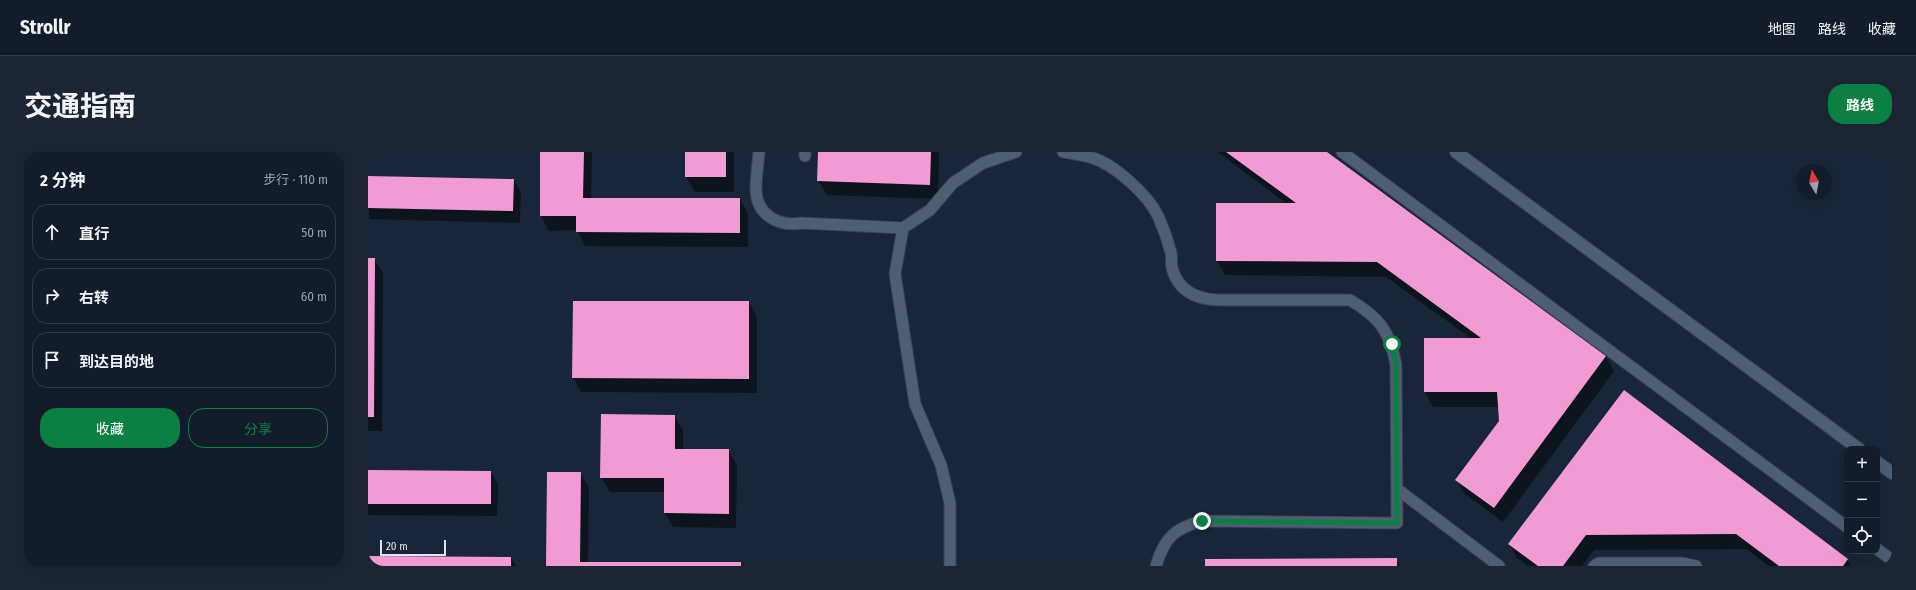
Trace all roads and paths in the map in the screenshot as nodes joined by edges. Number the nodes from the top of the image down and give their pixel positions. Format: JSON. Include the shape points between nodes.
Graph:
{"nodes":[{"id":1,"x":759,"y":152,"type":"edge"},
{"id":2,"x":1016,"y":152,"type":"edge"},
{"id":3,"x":1063,"y":152,"type":"edge"},
{"id":4,"x":1342,"y":152,"type":"edge"},
{"id":5,"x":1456,"y":152,"type":"edge"},
{"id":6,"x":903,"y":228,"type":"junction"},
{"id":7,"x":1855,"y":446,"type":"edge"},
{"id":8,"x":1880,"y":464,"type":"edge"},
{"id":9,"x":1892,"y":473,"type":"edge"},
{"id":10,"x":1397,"y":489,"type":"junction"},
{"id":11,"x":1844,"y":525,"type":"edge"},
{"id":12,"x":1880,"y":551,"type":"edge"},
{"id":13,"x":1892,"y":560,"type":"edge"},
{"id":14,"x":950,"y":566,"type":"edge"},
{"id":15,"x":1156,"y":566,"type":"edge"},
{"id":16,"x":1499,"y":566,"type":"edge"},
{"id":17,"x":1594,"y":566,"type":"edge"},
{"id":18,"x":1696,"y":566,"type":"edge"}],
"edges":[{"from":1,"to":6,"type":"lane","via":[[756,189],[762,210],[770,218],[790,225],[801,223]]},
{"from":2,"to":6,"type":"lane","via":[[983,163],[953,183],[930,210]]},
{"from":3,"to":10,"type":"lane","via":[[1094,158],[1131,181],[1158,215],[1176,279],[1183,289],[1193,296],[1205,300],[1350,300],[1368,311],[1383,326],[1392,344],[1396,365]]},
{"from":4,"to":11,"type":"lane"},
{"from":5,"to":7,"type":"street"},
{"from":6,"to":14,"type":"lane","via":[[894,274],[915,404],[941,465],[950,502]]},
{"from":8,"to":9,"type":"street"},
{"from":10,"to":15,"type":"lane","via":[[1397,523],[1202,521],[1185,526],[1170,536],[1160,550]]},
{"from":10,"to":16,"type":"lane"},
{"from":12,"to":13,"type":"lane"},
{"from":17,"to":18,"type":"lane","via":[[1599,563],[1682,563]]}]}
